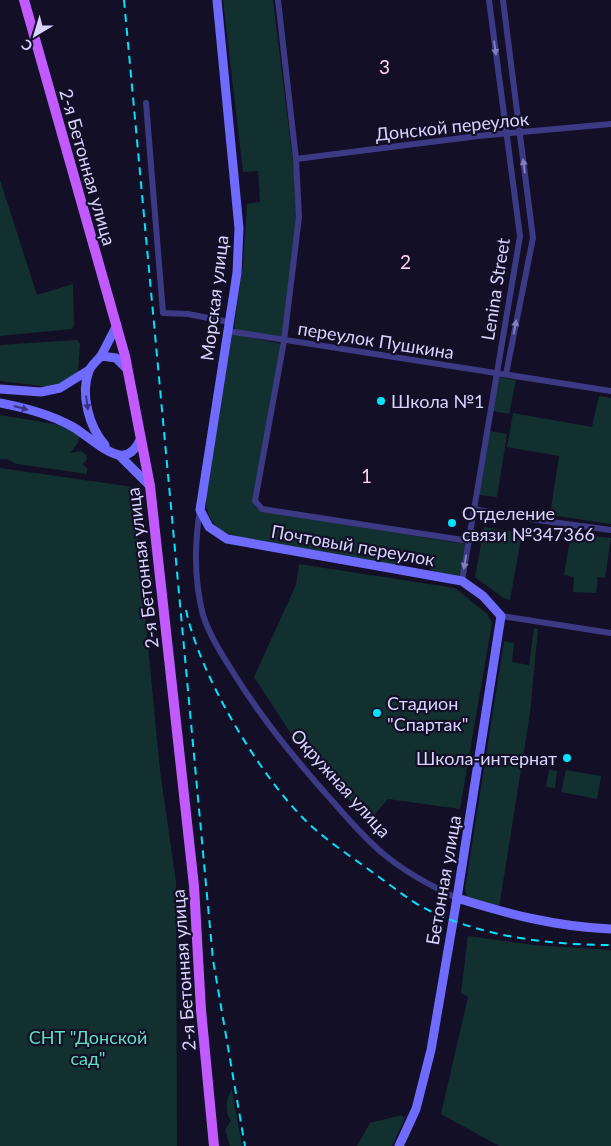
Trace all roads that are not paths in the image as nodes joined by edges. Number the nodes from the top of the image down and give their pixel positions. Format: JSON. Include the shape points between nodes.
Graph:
{"nodes":[{"id":1,"x":24,"y":0,"type":"edge"},
{"id":2,"x":217,"y":0,"type":"edge"},
{"id":3,"x":278,"y":0,"type":"edge"},
{"id":4,"x":489,"y":0,"type":"edge"},
{"id":5,"x":503,"y":0,"type":"edge"},
{"id":6,"x":146,"y":103,"type":"dead end"},
{"id":7,"x":611,"y":124,"type":"edge"},
{"id":8,"x":520,"y":133,"type":"junction"},
{"id":9,"x":507,"y":134,"type":"junction"},
{"id":10,"x":296,"y":159,"type":"junction"},
{"id":11,"x":117,"y":325,"type":"junction"},
{"id":12,"x":228,"y":326,"type":"junction"},
{"id":13,"x":284,"y":341,"type":"junction"},
{"id":14,"x":101,"y":356,"type":"junction"},
{"id":15,"x":128,"y":369,"type":"junction"},
{"id":16,"x":89,"y":370,"type":"junction"},
{"id":17,"x":497,"y":373,"type":"junction"},
{"id":18,"x":506,"y":374,"type":"junction"},
{"id":19,"x":0,"y":389,"type":"edge"},
{"id":20,"x":611,"y":391,"type":"edge"},
{"id":21,"x":0,"y":403,"type":"edge"},
{"id":22,"x":141,"y":438,"type":"junction"},
{"id":23,"x":109,"y":450,"type":"junction"},
{"id":24,"x":119,"y":455,"type":"junction"},
{"id":25,"x":150,"y":486,"type":"junction"},
{"id":26,"x":473,"y":509,"type":"junction"},
{"id":27,"x":200,"y":510,"type":"junction"},
{"id":28,"x":611,"y":530,"type":"edge"},
{"id":29,"x":469,"y":541,"type":"junction"},
{"id":30,"x":462,"y":581,"type":"junction"},
{"id":31,"x":501,"y":616,"type":"junction"},
{"id":32,"x":611,"y":633,"type":"edge"},
{"id":33,"x":458,"y":898,"type":"junction"},
{"id":34,"x":611,"y":928,"type":"edge"},
{"id":35,"x":214,"y":1146,"type":"edge"},
{"id":36,"x":399,"y":1146,"type":"edge"}],
"edges":[{"from":1,"to":11,"type":"main road","name":"2-я Бетонная улица"},
{"from":2,"to":12,"type":"street","name":"Морская улица","via":[[239,228],[237,273]]},
{"from":3,"to":10,"type":"street"},
{"from":4,"to":9,"type":"street","name":"Lenina Street","one_way":true},
{"from":5,"to":8,"type":"street","name":"Lenina Street"},
{"from":6,"to":12,"type":"street","name":"переулок Пушкина","via":[[162,313],[188,314]]},
{"from":7,"to":8,"type":"street","name":"Донской переулок"},
{"from":8,"to":9,"type":"street","name":"Донской переулок"},
{"from":18,"to":8,"type":"street","name":"Lenina Street","one_way":true,"via":[[533,238]]},
{"from":9,"to":10,"type":"street","name":"Донской переулок"},
{"from":9,"to":17,"type":"street","name":"Lenina Street","via":[[520,236]]},
{"from":10,"to":13,"type":"street","via":[[299,217]]},
{"from":11,"to":14,"type":"street"},
{"from":11,"to":15,"type":"main road","name":"2-я Бетонная улица"},
{"from":12,"to":13,"type":"street","name":"переулок Пушкина"},
{"from":12,"to":27,"type":"street","name":"Морская улица"},
{"from":13,"to":17,"type":"street","name":"переулок Пушкина"},
{"from":13,"to":29,"type":"street","via":[[255,501],[258,506]]},
{"from":14,"to":15,"type":"street","via":[[116,358]]},
{"from":14,"to":16,"type":"street"},
{"from":15,"to":22,"type":"main road","name":"2-я Бетонная улица"},
{"from":16,"to":19,"type":"street","via":[[60,388],[41,392]]},
{"from":16,"to":23,"type":"street","one_way":true,"via":[[86,388],[88,412],[96,434]]},
{"from":17,"to":18,"type":"street","name":"переулок Пушкина"},
{"from":17,"to":26,"type":"street","name":"Lenina Street"},
{"from":18,"to":20,"type":"street","name":"переулок Пушкина"},
{"from":21,"to":23,"type":"street","one_way":true,"via":[[62,421]]},
{"from":22,"to":24,"type":"street","via":[[131,453]]},
{"from":22,"to":25,"type":"main road","name":"2-я Бетонная улица"},
{"from":23,"to":24,"type":"street"},
{"from":24,"to":25,"type":"street"},
{"from":25,"to":35,"type":"main road","name":"2-я Бетонная улица","via":[[194,886],[200,1010]]},
{"from":26,"to":28,"type":"street"},
{"from":26,"to":29,"type":"street","name":"Lenina Street"},
{"from":27,"to":30,"type":"street","name":"Почтовый переулок","via":[[209,527],[227,539]]},
{"from":27,"to":33,"type":"street","name":"Окружная улица","via":[[194,564],[204,616],[218,649],[240,684],[278,737],[363,835],[409,873]]},
{"from":29,"to":30,"type":"street","name":"Lenina Street","one_way":true},
{"from":30,"to":31,"type":"street","name":"Почтовый переулок","via":[[484,596]]},
{"from":31,"to":32,"type":"street"},
{"from":31,"to":33,"type":"street","name":"Бетонная улица"},
{"from":33,"to":34,"type":"street","name":"Окружная улица","via":[[527,919]]},
{"from":33,"to":36,"type":"street","name":"Бетонная улица","via":[[431,1050],[416,1109]]}]}
